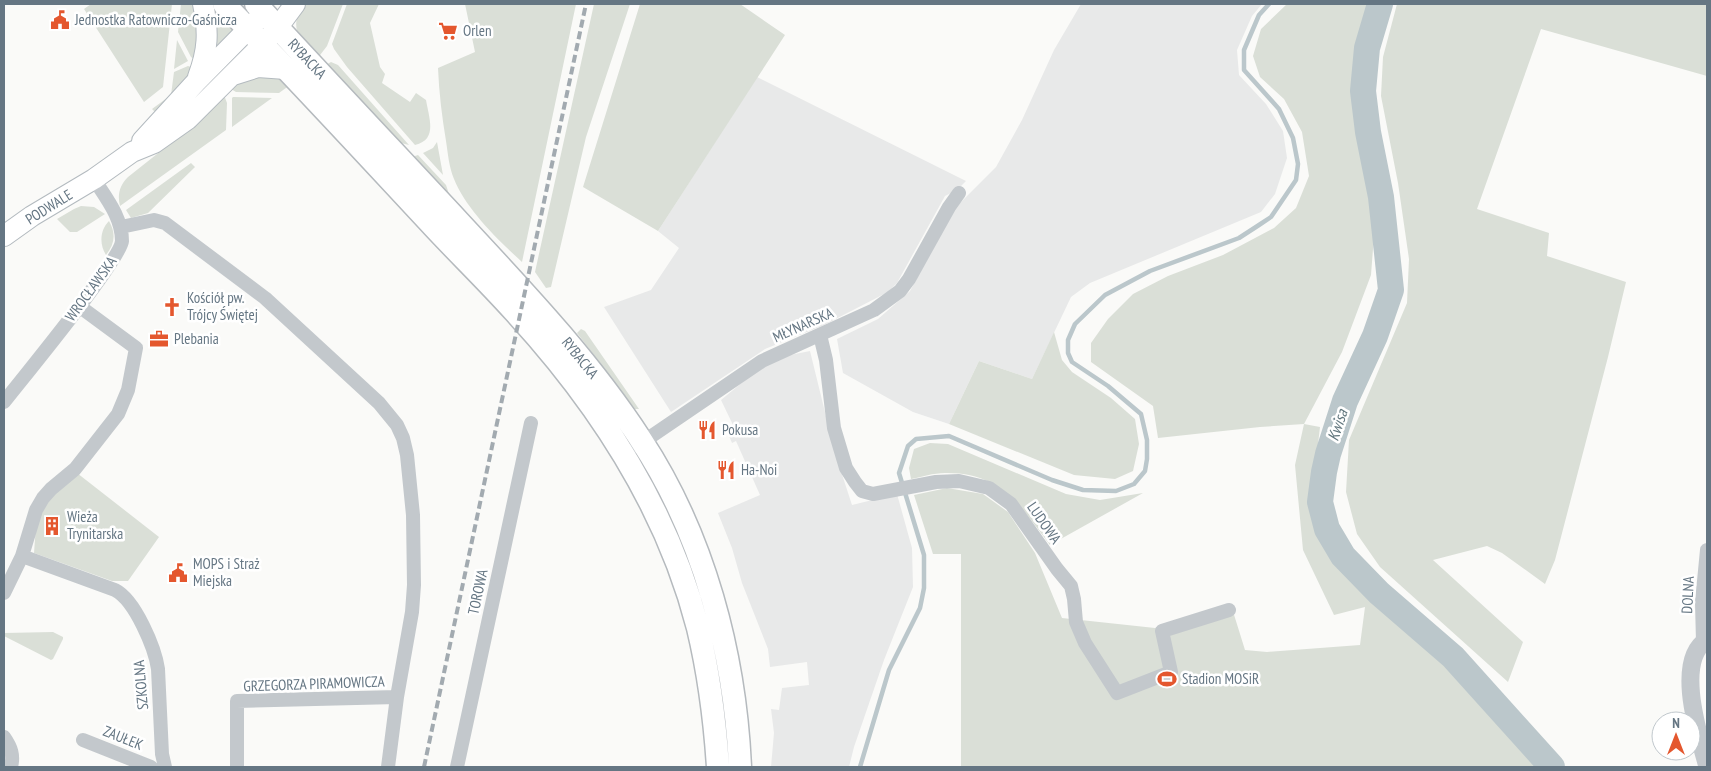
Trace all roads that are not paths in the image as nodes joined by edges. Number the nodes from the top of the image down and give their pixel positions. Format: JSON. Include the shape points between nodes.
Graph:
{"nodes":[{"id":1,"x":202,"y":4,"type":"edge"},
{"id":2,"x":224,"y":4,"type":"edge"},
{"id":3,"x":295,"y":4,"type":"edge"},
{"id":4,"x":267,"y":12,"type":"edge"},
{"id":5,"x":256,"y":37,"type":"junction"},
{"id":6,"x":286,"y":69,"type":"junction"},
{"id":7,"x":231,"y":76,"type":"junction"},
{"id":8,"x":196,"y":82,"type":"junction"},
{"id":9,"x":132,"y":152,"type":"junction"},
{"id":10,"x":94,"y":179,"type":"junction"},
{"id":11,"x":959,"y":193,"type":"dead end"},
{"id":12,"x":121,"y":227,"type":"junction"},
{"id":13,"x":4,"y":236,"type":"edge"},
{"id":14,"x":79,"y":306,"type":"junction"},
{"id":15,"x":820,"y":335,"type":"junction"},
{"id":16,"x":4,"y":402,"type":"edge"},
{"id":17,"x":530,"y":423,"type":"dead end"},
{"id":18,"x":643,"y":442,"type":"junction"},
{"id":19,"x":624,"y":454,"type":"junction"},
{"id":20,"x":1707,"y":550,"type":"edge"},
{"id":21,"x":22,"y":556,"type":"junction"},
{"id":22,"x":4,"y":593,"type":"edge"},
{"id":23,"x":1229,"y":610,"type":"dead end"},
{"id":24,"x":1705,"y":641,"type":"edge"},
{"id":25,"x":397,"y":697,"type":"junction"},
{"id":26,"x":4,"y":737,"type":"edge"},
{"id":27,"x":83,"y":740,"type":"dead end"},
{"id":28,"x":1707,"y":765,"type":"edge"},
{"id":29,"x":11,"y":767,"type":"edge"},
{"id":30,"x":151,"y":767,"type":"edge"},
{"id":31,"x":165,"y":767,"type":"edge"},
{"id":32,"x":238,"y":767,"type":"edge"},
{"id":33,"x":388,"y":767,"type":"edge"},
{"id":34,"x":457,"y":767,"type":"edge"},
{"id":35,"x":718,"y":767,"type":"edge"},
{"id":36,"x":740,"y":767,"type":"edge"}],
"edges":[{"from":1,"to":8,"type":"main road","via":[[208,39]]},
{"from":2,"to":5,"type":"main road","name":"RYBACKA"},
{"from":3,"to":4,"type":"main road"},
{"from":4,"to":5,"type":"main road"},
{"from":4,"to":18,"type":"main road","name":"RYBACKA","via":[[535,302],[591,370]]},
{"from":5,"to":6,"type":"main road","name":"RYBACKA"},
{"from":5,"to":7,"type":"main road"},
{"from":5,"to":8,"type":"main road"},
{"from":6,"to":7,"type":"main road","via":[[258,67]]},
{"from":6,"to":19,"type":"main road","name":"RYBACKA","via":[[515,312],[564,371]]},
{"from":7,"to":9,"type":"main road","via":[[188,119],[154,142]]},
{"from":8,"to":9,"type":"main road"},
{"from":9,"to":10,"type":"main road"},
{"from":10,"to":12,"type":"street"},
{"from":10,"to":13,"type":"main road","name":"PODWALE"},
{"from":11,"to":15,"type":"street","name":"MŁYNARSKA","via":[[900,291],[874,310]]},
{"from":12,"to":14,"type":"street","name":"WROCŁAWSKA","via":[[119,251]]},
{"from":12,"to":25,"type":"street","via":[[154,220],[165,223],[265,298],[379,403],[400,431],[407,454],[411,491],[414,585]]},
{"from":14,"to":16,"type":"street","name":"WROCŁAWSKA"},
{"from":14,"to":21,"type":"street","via":[[136,348],[128,390],[118,414],[75,469],[43,498]]},
{"from":15,"to":18,"type":"street","name":"MŁYNARSKA","via":[[762,361]]},
{"from":15,"to":23,"type":"street","name":"LUDOWA","via":[[834,428],[846,468],[862,491],[873,494],[958,480],[989,488],[1011,504],[1071,586],[1076,622],[1085,643],[1117,693],[1170,672],[1162,631]]},
{"from":17,"to":34,"type":"street","name":"TOROWA"},
{"from":18,"to":19,"type":"street","name":"MŁYNARSKA"},
{"from":18,"to":36,"type":"main road","name":"RYBACKA","via":[[687,528],[716,611],[734,701]]},
{"from":19,"to":35,"type":"main road","name":"RYBACKA","via":[[646,491],[687,591],[708,677]]},
{"from":20,"to":24,"type":"street","name":"DOLNA","via":[[1702,602]]},
{"from":21,"to":22,"type":"street"},
{"from":21,"to":31,"type":"street","name":"SZKOLNA","via":[[115,590],[130,605],[156,657]]},
{"from":24,"to":28,"type":"street","via":[[1694,656],[1691,697]]},
{"from":25,"to":32,"type":"street","name":"GRZEGORZA PIRAMOWICZA","via":[[237,701]]},
{"from":25,"to":33,"type":"street"},
{"from":26,"to":29,"type":"street","via":[[13,754]]},
{"from":27,"to":30,"type":"street","name":"ZAUŁEK"}]}
